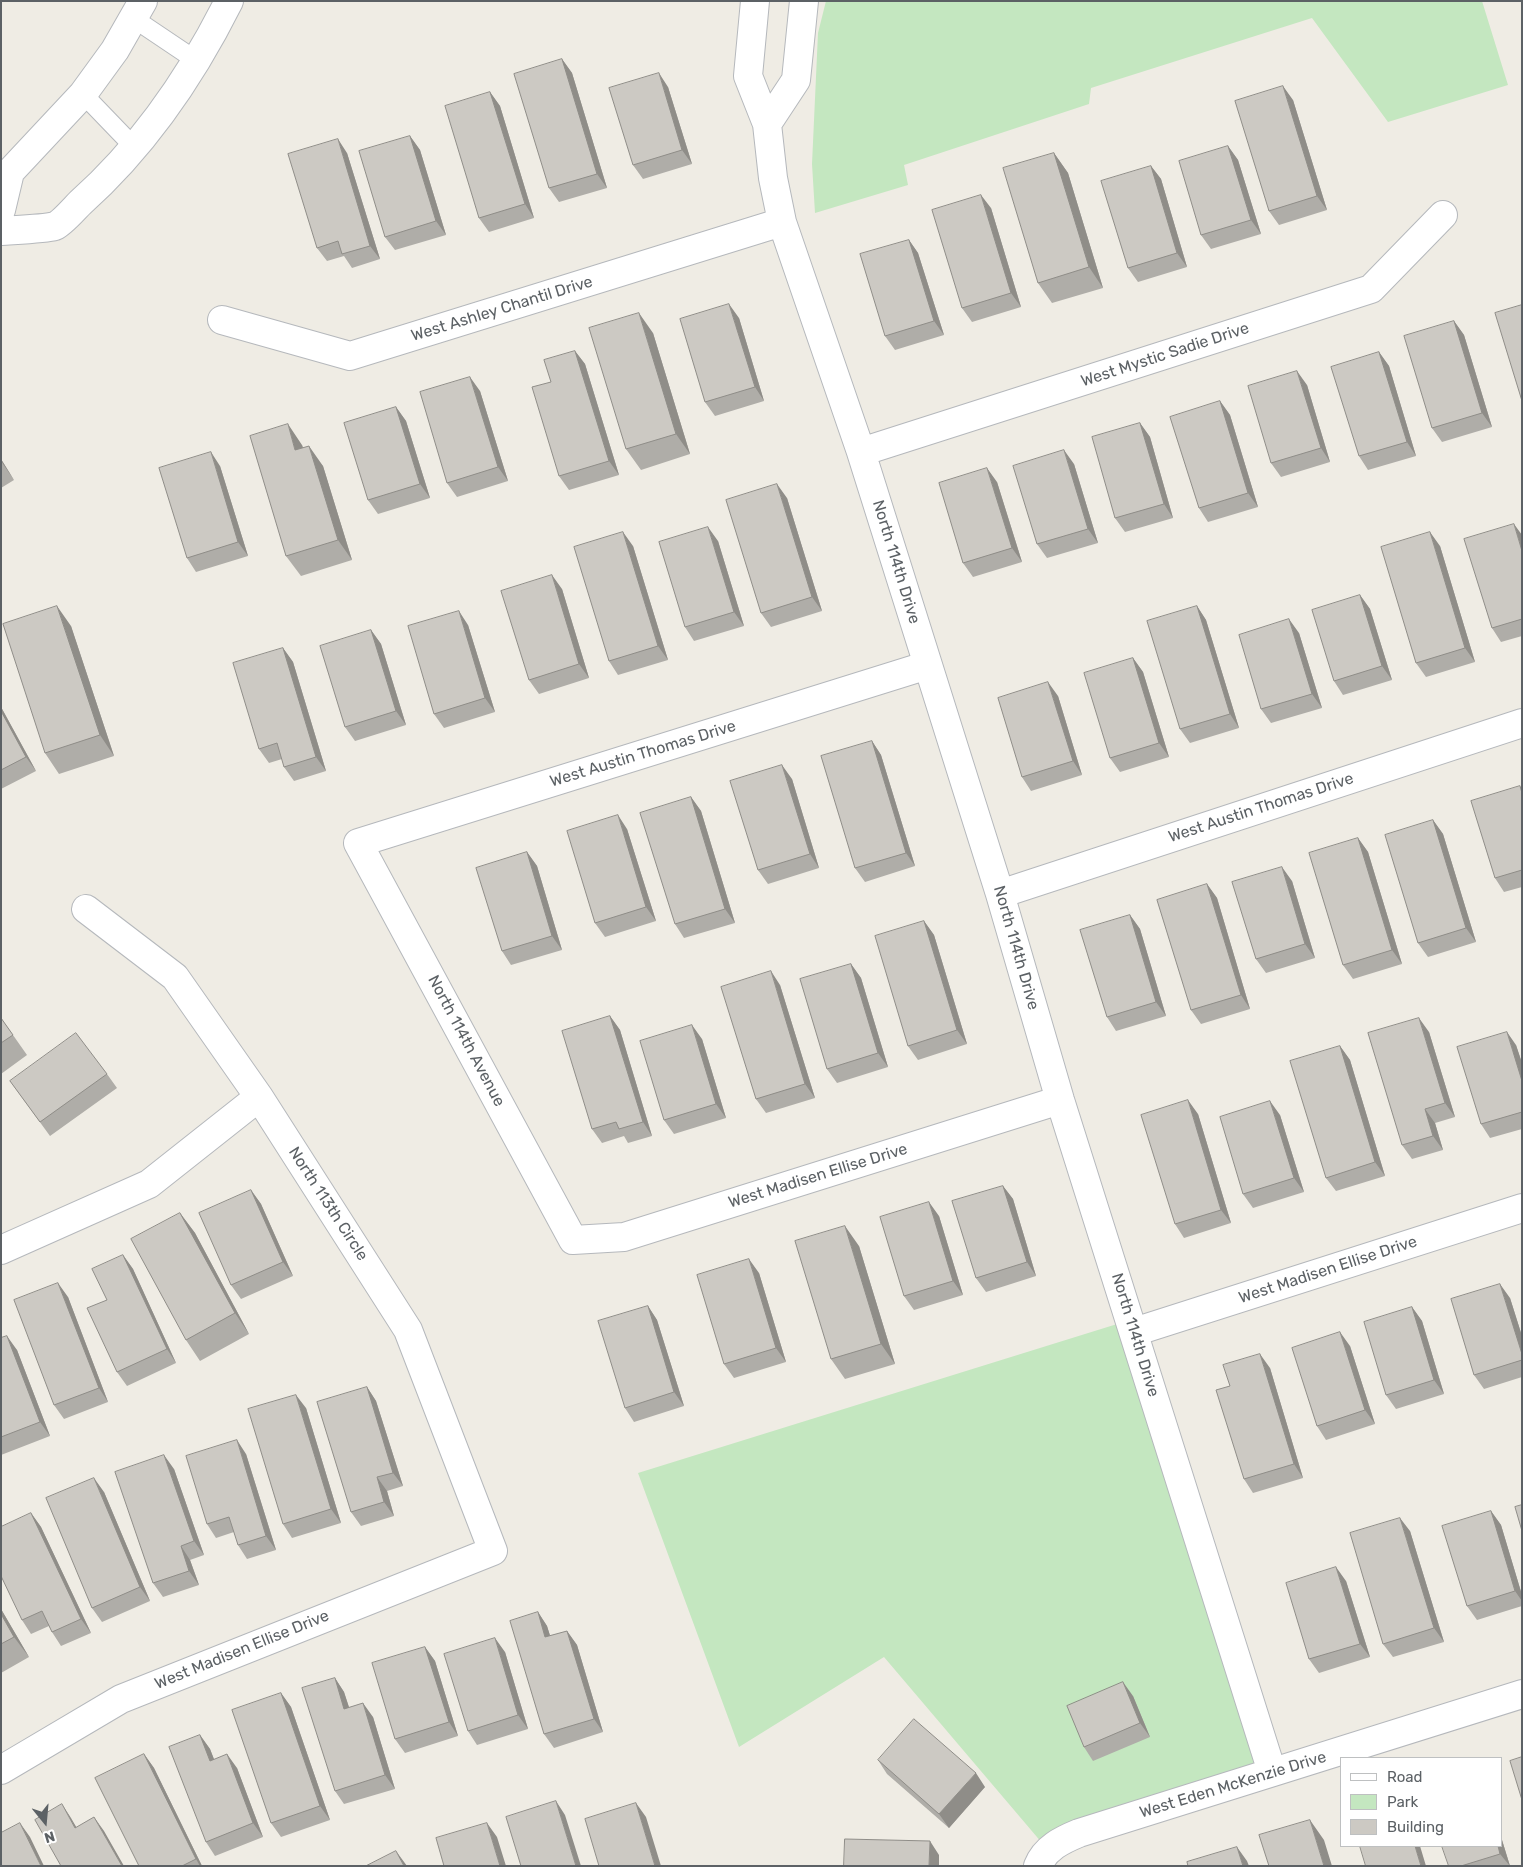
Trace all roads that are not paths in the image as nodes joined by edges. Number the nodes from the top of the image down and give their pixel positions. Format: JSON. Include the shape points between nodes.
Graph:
{"nodes":[{"id":1,"x":229,"y":1,"type":"edge"},
{"id":2,"x":754,"y":1,"type":"edge"},
{"id":3,"x":804,"y":1,"type":"edge"},
{"id":4,"x":138,"y":10,"type":"edge"},
{"id":5,"x":197,"y":61,"type":"junction"},
{"id":6,"x":84,"y":94,"type":"junction"},
{"id":7,"x":767,"y":124,"type":"junction"},
{"id":8,"x":135,"y":148,"type":"junction"},
{"id":9,"x":1,"y":210,"type":"edge"},
{"id":10,"x":1442,"y":215,"type":"dead end"},
{"id":11,"x":782,"y":222,"type":"junction"},
{"id":12,"x":1,"y":231,"type":"edge"},
{"id":13,"x":222,"y":320,"type":"dead end"},
{"id":14,"x":861,"y":452,"type":"junction"},
{"id":15,"x":928,"y":665,"type":"junction"},
{"id":16,"x":1522,"y":723,"type":"edge"},
{"id":17,"x":358,"y":843,"type":"joint"},
{"id":18,"x":1000,"y":894,"type":"junction"},
{"id":19,"x":86,"y":909,"type":"dead end"},
{"id":20,"x":259,"y":1097,"type":"junction"},
{"id":21,"x":1060,"y":1100,"type":"junction"},
{"id":22,"x":1522,"y":1208,"type":"edge"},
{"id":23,"x":573,"y":1240,"type":"joint"},
{"id":24,"x":1,"y":1250,"type":"edge"},
{"id":25,"x":1134,"y":1332,"type":"junction"},
{"id":26,"x":493,"y":1551,"type":"joint"},
{"id":27,"x":1522,"y":1694,"type":"edge"},
{"id":28,"x":1,"y":1770,"type":"edge"},
{"id":29,"x":1272,"y":1772,"type":"junction"},
{"id":30,"x":1038,"y":1864,"type":"edge"}],
"edges":[{"from":1,"to":5,"type":"street"},
{"from":2,"to":7,"type":"street","name":"North 114th Drive","via":[[748,76]]},
{"from":3,"to":7,"type":"street","via":[[796,80]]},
{"from":4,"to":5,"type":"lane"},
{"from":4,"to":6,"type":"street"},
{"from":5,"to":8,"type":"street","via":[[171,102]]},
{"from":6,"to":8,"type":"lane"},
{"from":6,"to":9,"type":"street","via":[[10,172]]},
{"from":7,"to":11,"type":"street","name":"North 114th Drive"},
{"from":8,"to":12,"type":"street","via":[[105,181],[55,226]]},
{"from":10,"to":14,"type":"street","name":"West Mystic Sadie Drive","via":[[1371,289]]},
{"from":11,"to":13,"type":"street","name":"West Ashley Chantil Drive","via":[[350,356]]},
{"from":11,"to":14,"type":"street","name":"North 114th Drive"},
{"from":14,"to":15,"type":"street","name":"North 114th Drive"},
{"from":15,"to":17,"type":"street","name":"West Austin Thomas Drive"},
{"from":15,"to":18,"type":"street","name":"North 114th Drive"},
{"from":16,"to":18,"type":"street","name":"West Austin Thomas Drive"},
{"from":17,"to":23,"type":"street","name":"North 114th Avenue"},
{"from":18,"to":21,"type":"street","name":"North 114th Drive"},
{"from":19,"to":20,"type":"street","name":"North 113th Circle","via":[[175,977]]},
{"from":20,"to":24,"type":"street","via":[[149,1184]]},
{"from":20,"to":26,"type":"street","name":"North 113th Circle","via":[[408,1330]]},
{"from":21,"to":23,"type":"street","name":"West Madisen Ellise Drive","via":[[624,1237]]},
{"from":21,"to":25,"type":"street","name":"North 114th Drive"},
{"from":22,"to":25,"type":"street","name":"West Madisen Ellise Drive"},
{"from":25,"to":29,"type":"street","name":"North 114th Drive"},
{"from":26,"to":28,"type":"street","name":"West Madisen Ellise Drive","via":[[121,1698]]},
{"from":27,"to":29,"type":"street","name":"West Eden McKenzie Drive"},
{"from":29,"to":30,"type":"street","name":"West Eden McKenzie Drive","via":[[1079,1833],[1048,1850]]}]}
